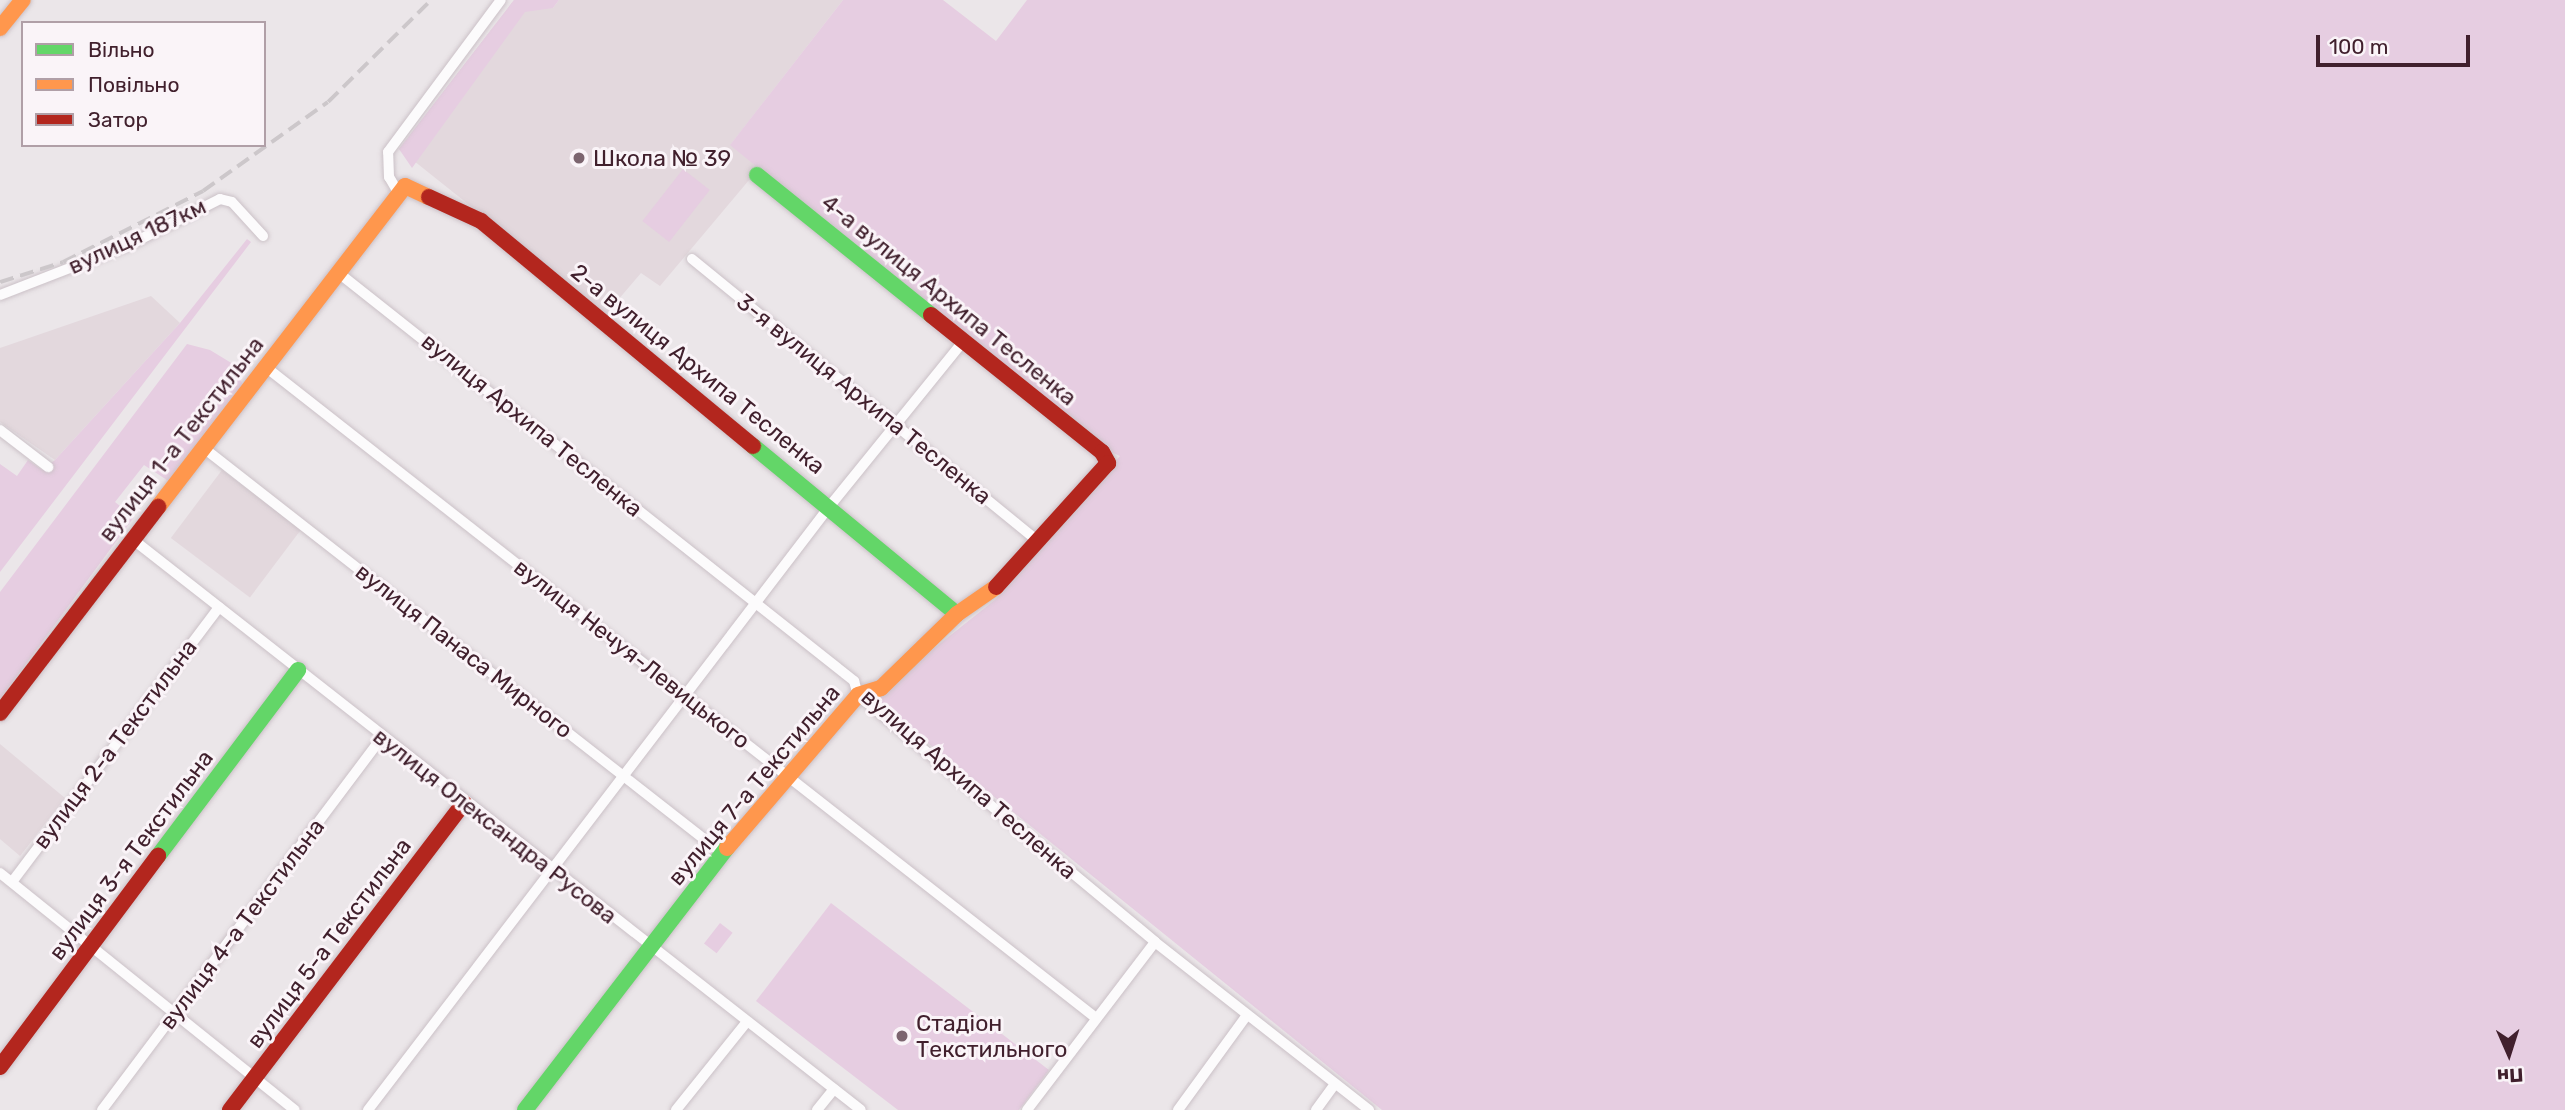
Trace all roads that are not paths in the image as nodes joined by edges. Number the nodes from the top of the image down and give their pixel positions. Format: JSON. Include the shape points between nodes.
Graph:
{"nodes":[{"id":1,"x":23,"y":0,"type":"edge"},
{"id":2,"x":500,"y":0,"type":"edge"},
{"id":3,"x":0,"y":28,"type":"edge"},
{"id":4,"x":757,"y":175,"type":"dead end"},
{"id":5,"x":399,"y":194,"type":"junction"},
{"id":6,"x":263,"y":236,"type":"dead end"},
{"id":7,"x":692,"y":259,"type":"dead end"},
{"id":8,"x":340,"y":274,"type":"junction"},
{"id":9,"x":0,"y":295,"type":"edge"},
{"id":10,"x":962,"y":343,"type":"junction"},
{"id":11,"x":267,"y":368,"type":"junction"},
{"id":12,"x":897,"y":423,"type":"junction"},
{"id":13,"x":0,"y":430,"type":"edge"},
{"id":14,"x":205,"y":449,"type":"junction"},
{"id":15,"x":1108,"y":463,"type":"joint"},
{"id":16,"x":48,"y":467,"type":"dead end"},
{"id":17,"x":829,"y":507,"type":"junction"},
{"id":18,"x":131,"y":538,"type":"junction"},
{"id":19,"x":1036,"y":540,"type":"junction"},
{"id":20,"x":755,"y":605,"type":"junction"},
{"id":21,"x":219,"y":607,"type":"junction"},
{"id":22,"x":957,"y":614,"type":"junction"},
{"id":23,"x":298,"y":670,"type":"junction"},
{"id":24,"x":858,"y":695,"type":"junction"},
{"id":25,"x":687,"y":697,"type":"junction"},
{"id":26,"x":0,"y":713,"type":"edge"},
{"id":27,"x":381,"y":738,"type":"junction"},
{"id":28,"x":625,"y":776,"type":"junction"},
{"id":29,"x":787,"y":777,"type":"junction"},
{"id":30,"x":464,"y":803,"type":"junction"},
{"id":31,"x":722,"y":853,"type":"junction"},
{"id":32,"x":549,"y":869,"type":"junction"},
{"id":33,"x":6,"y":878,"type":"edge"},
{"id":34,"x":0,"y":890,"type":"edge"},
{"id":35,"x":1155,"y":942,"type":"junction"},
{"id":36,"x":93,"y":945,"type":"junction"},
{"id":37,"x":650,"y":947,"type":"junction"},
{"id":38,"x":175,"y":1014,"type":"junction"},
{"id":39,"x":1247,"y":1016,"type":"junction"},
{"id":40,"x":1096,"y":1018,"type":"junction"},
{"id":41,"x":746,"y":1023,"type":"junction"},
{"id":42,"x":0,"y":1067,"type":"edge"},
{"id":43,"x":254,"y":1079,"type":"junction"},
{"id":44,"x":1335,"y":1084,"type":"junction"},
{"id":45,"x":834,"y":1089,"type":"junction"},
{"id":46,"x":102,"y":1110,"type":"edge"},
{"id":47,"x":230,"y":1110,"type":"edge"},
{"id":48,"x":295,"y":1110,"type":"edge"},
{"id":49,"x":368,"y":1110,"type":"edge"},
{"id":50,"x":524,"y":1110,"type":"edge"},
{"id":51,"x":676,"y":1110,"type":"edge"},
{"id":52,"x":817,"y":1110,"type":"edge"},
{"id":53,"x":861,"y":1110,"type":"edge"},
{"id":54,"x":1027,"y":1110,"type":"edge"},
{"id":55,"x":1178,"y":1110,"type":"edge"},
{"id":56,"x":1316,"y":1110,"type":"edge"},
{"id":57,"x":1369,"y":1110,"type":"edge"}],
"edges":[{"from":1,"to":3,"type":"street"},
{"from":2,"to":5,"type":"street","via":[[388,152],[389,177]]},
{"from":4,"to":10,"type":"street","name":"4-а вулиця Архипа Тесленка"},
{"from":5,"to":8,"type":"street","name":"вулиця 1-а Текстильна"},
{"from":5,"to":17,"type":"street","name":"2-а вулиця Архипа Тесленка","via":[[405,186],[481,221]]},
{"from":6,"to":9,"type":"street","name":"вулиця 187км","via":[[232,202],[220,199],[129,245]]},
{"from":7,"to":12,"type":"street","name":"3-я вулиця Архипа Тесленка"},
{"from":8,"to":11,"type":"street","name":"вулиця 1-а Текстильна"},
{"from":8,"to":20,"type":"street","name":"вулиця Архипа Тесленка"},
{"from":10,"to":12,"type":"street"},
{"from":10,"to":15,"type":"street","name":"4-а вулиця Архипа Тесленка","via":[[1102,452]]},
{"from":11,"to":14,"type":"street","name":"вулиця 1-а Текстильна"},
{"from":11,"to":25,"type":"street","name":"вулиця Нечуя-Левицького"},
{"from":12,"to":17,"type":"street"},
{"from":12,"to":19,"type":"street","name":"3-я вулиця Архипа Тесленка"},
{"from":13,"to":16,"type":"street"},
{"from":14,"to":18,"type":"street","name":"вулиця 1-а Текстильна"},
{"from":14,"to":28,"type":"street","name":"вулиця Панаса Мирного"},
{"from":15,"to":19,"type":"street","name":"вулиця 7-а Текстильна"},
{"from":17,"to":20,"type":"street"},
{"from":17,"to":22,"type":"street","name":"2-а вулиця Архипа Тесленка"},
{"from":18,"to":21,"type":"street","name":"вулиця Олександра Русова"},
{"from":18,"to":26,"type":"street","name":"вулиця 1-а Текстильна"},
{"from":19,"to":22,"type":"street","name":"вулиця 7-а Текстильна","via":[[987,597]]},
{"from":20,"to":24,"type":"street","name":"вулиця Архипа Тесленка","via":[[854,681]]},
{"from":20,"to":25,"type":"street"},
{"from":21,"to":23,"type":"street","name":"вулиця Олександра Русова"},
{"from":21,"to":33,"type":"street","name":"вулиця 2-а Текстильна"},
{"from":22,"to":24,"type":"street","name":"вулиця 7-а Текстильна","via":[[881,688]]},
{"from":23,"to":27,"type":"street","name":"вулиця Олександра Русова"},
{"from":23,"to":36,"type":"street","name":"вулиця 3-я Текстильна"},
{"from":24,"to":29,"type":"street","name":"вулиця 7-а Текстильна"},
{"from":24,"to":35,"type":"street","name":"вулиця Архипа Тесленка"},
{"from":25,"to":28,"type":"street"},
{"from":25,"to":29,"type":"street","name":"вулиця Нечуя-Левицького"},
{"from":27,"to":30,"type":"street","name":"вулиця Олександра Русова"},
{"from":27,"to":38,"type":"street","name":"вулиця 4-а Текстильна"},
{"from":28,"to":31,"type":"street","name":"вулиця Панаса Мирного"},
{"from":28,"to":32,"type":"street"},
{"from":29,"to":31,"type":"street","name":"вулиця 7-а Текстильна"},
{"from":29,"to":40,"type":"street","name":"вулиця Нечуя-Левицького"},
{"from":30,"to":32,"type":"street","name":"вулиця Олександра Русова"},
{"from":30,"to":43,"type":"street","name":"вулиця 5-а Текстильна"},
{"from":31,"to":37,"type":"street","name":"вулиця 7-а Текстильна"},
{"from":32,"to":37,"type":"street","name":"вулиця Олександра Русова"},
{"from":32,"to":49,"type":"street"},
{"from":33,"to":34,"type":"street","name":"вулиця 2-а Текстильна"},
{"from":33,"to":36,"type":"street"},
{"from":35,"to":39,"type":"street","name":"вулиця Архипа Тесленка"},
{"from":35,"to":40,"type":"street"},
{"from":36,"to":38,"type":"street"},
{"from":36,"to":42,"type":"street","name":"вулиця 3-я Текстильна"},
{"from":37,"to":41,"type":"street","name":"вулиця Олександра Русова"},
{"from":37,"to":50,"type":"street","name":"вулиця 7-а Текстильна"},
{"from":38,"to":43,"type":"street"},
{"from":38,"to":46,"type":"street","name":"вулиця 4-а Текстильна"},
{"from":39,"to":44,"type":"street","name":"вулиця Архипа Тесленка"},
{"from":39,"to":55,"type":"street"},
{"from":40,"to":54,"type":"street"},
{"from":41,"to":45,"type":"street","name":"вулиця Олександра Русова"},
{"from":41,"to":51,"type":"street"},
{"from":43,"to":47,"type":"street","name":"вулиця 5-а Текстильна"},
{"from":43,"to":48,"type":"street"},
{"from":44,"to":56,"type":"street"},
{"from":44,"to":57,"type":"street","name":"вулиця Архипа Тесленка"},
{"from":45,"to":52,"type":"street"},
{"from":45,"to":53,"type":"street","name":"вулиця Олександра Русова"}]}
